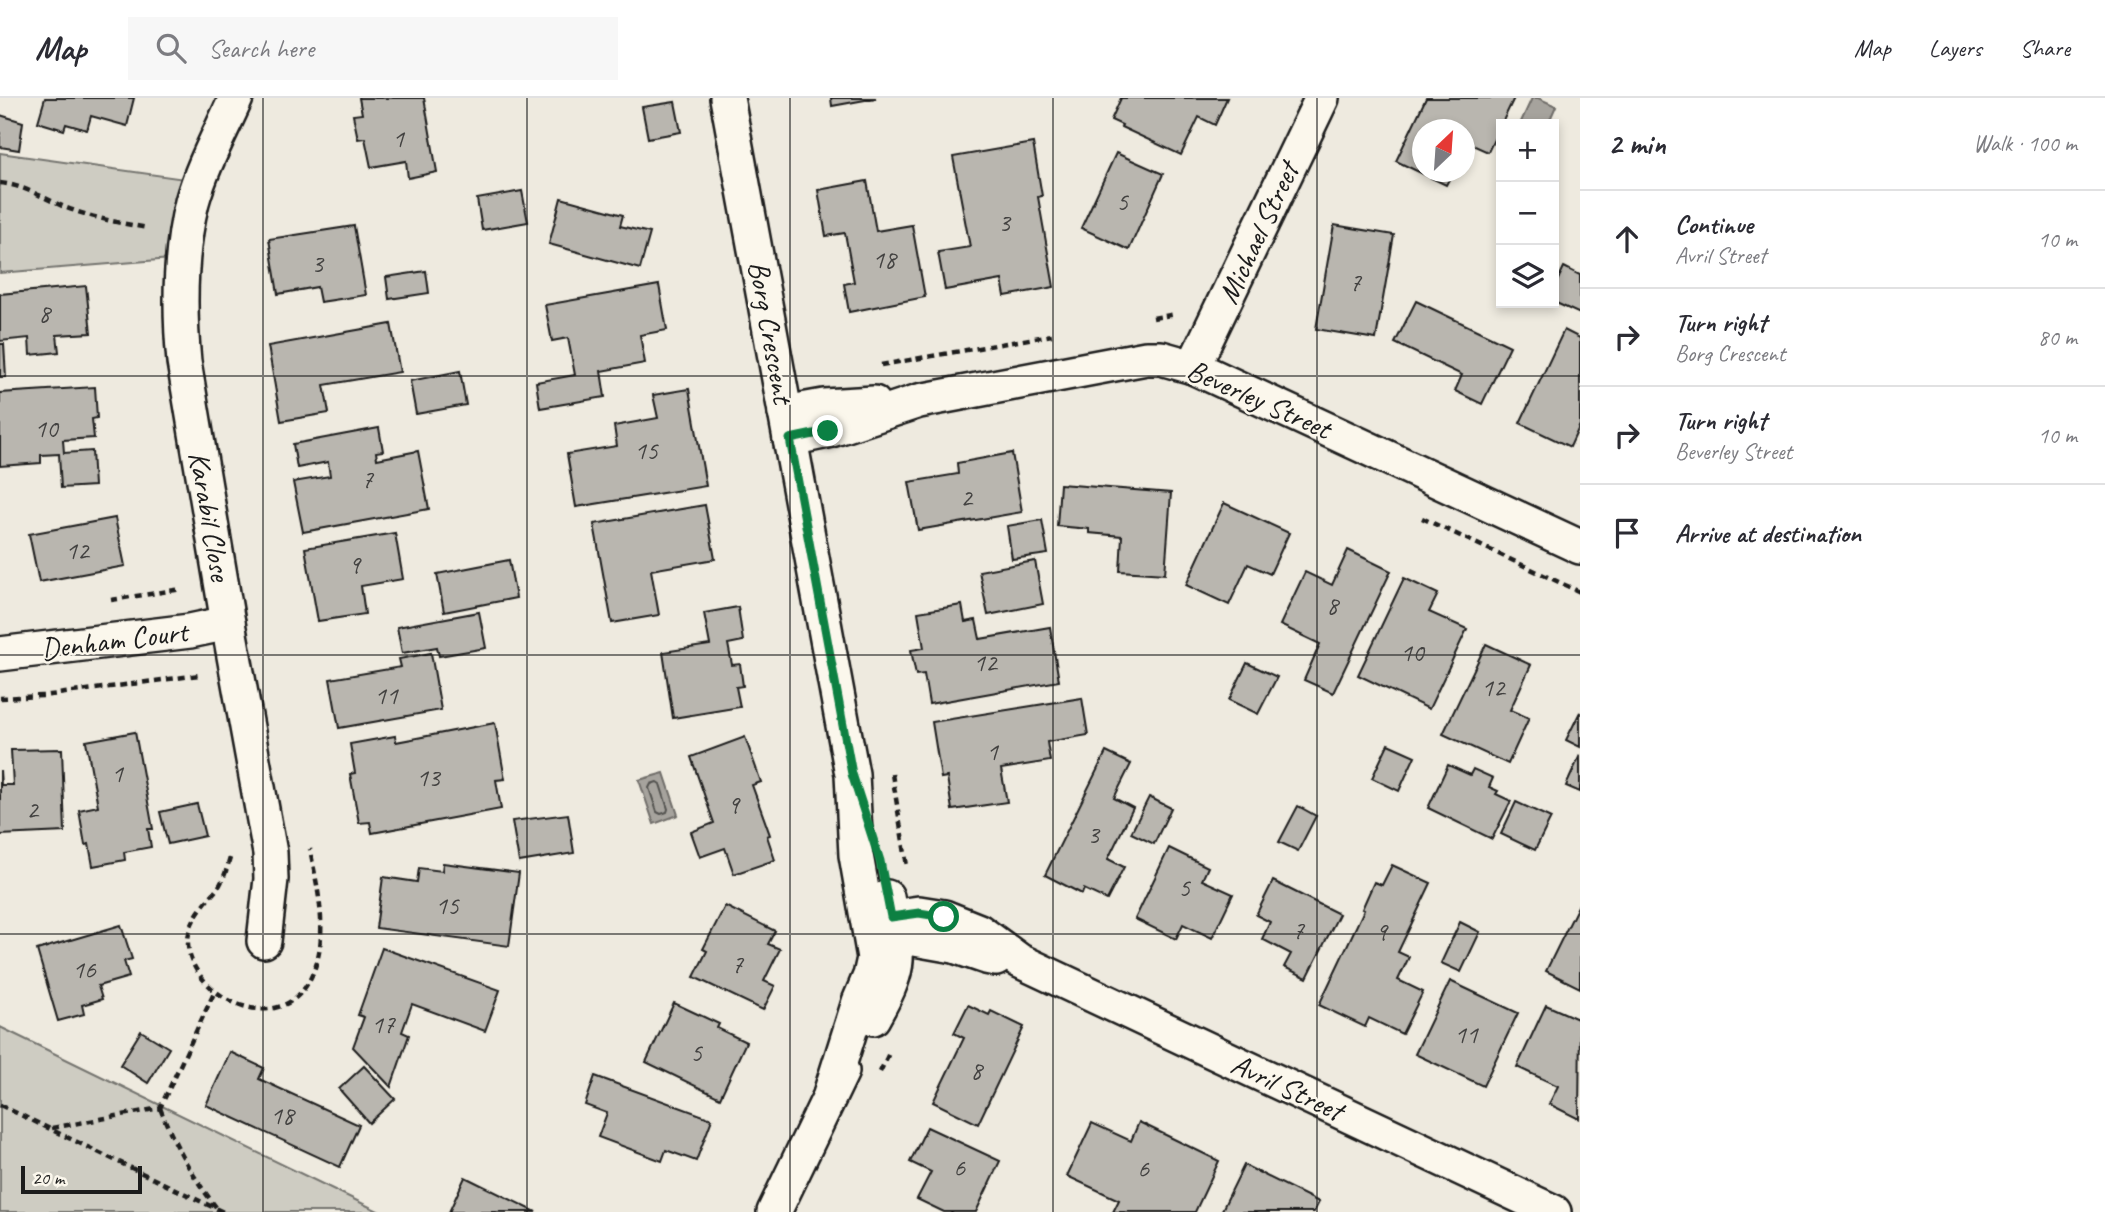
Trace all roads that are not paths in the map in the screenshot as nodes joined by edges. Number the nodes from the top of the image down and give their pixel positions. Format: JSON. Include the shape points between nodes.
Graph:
{"nodes":[{"id":1,"x":236,"y":98,"type":"edge"},
{"id":2,"x":727,"y":98,"type":"edge"},
{"id":3,"x":1322,"y":98,"type":"edge"},
{"id":4,"x":1194,"y":367,"type":"junction"},
{"id":5,"x":788,"y":426,"type":"junction"},
{"id":6,"x":1580,"y":547,"type":"edge"},
{"id":7,"x":228,"y":623,"type":"junction"},
{"id":8,"x":0,"y":654,"type":"edge"},
{"id":9,"x":885,"y":928,"type":"junction"},
{"id":10,"x":264,"y":941,"type":"dead end"},
{"id":11,"x":774,"y":1212,"type":"edge"},
{"id":12,"x":1554,"y":1212,"type":"edge"}],
"edges":[{"from":1,"to":7,"type":"street","name":"Karabil Close","via":[[193,201],[181,302],[184,362]]},
{"from":2,"to":5,"type":"street","name":"Borg Crescent"},
{"from":3,"to":4,"type":"street","name":"Michael Street"},
{"from":4,"to":5,"type":"street","name":"Beverley Street","via":[[1146,358],[919,401],[824,406]]},
{"from":4,"to":6,"type":"street","name":"Beverley Street"},
{"from":5,"to":9,"type":"street","name":"Borg Crescent","via":[[852,774],[856,855]]},
{"from":7,"to":8,"type":"street","name":"Denham Court"},
{"from":7,"to":10,"type":"street","name":"Karabil Close","via":[[270,853]]},
{"from":9,"to":11,"type":"street","name":"Borg Crescent","via":[[831,1091]]},
{"from":9,"to":12,"type":"street","name":"Avril Street","via":[[986,957],[1020,961]]}]}
